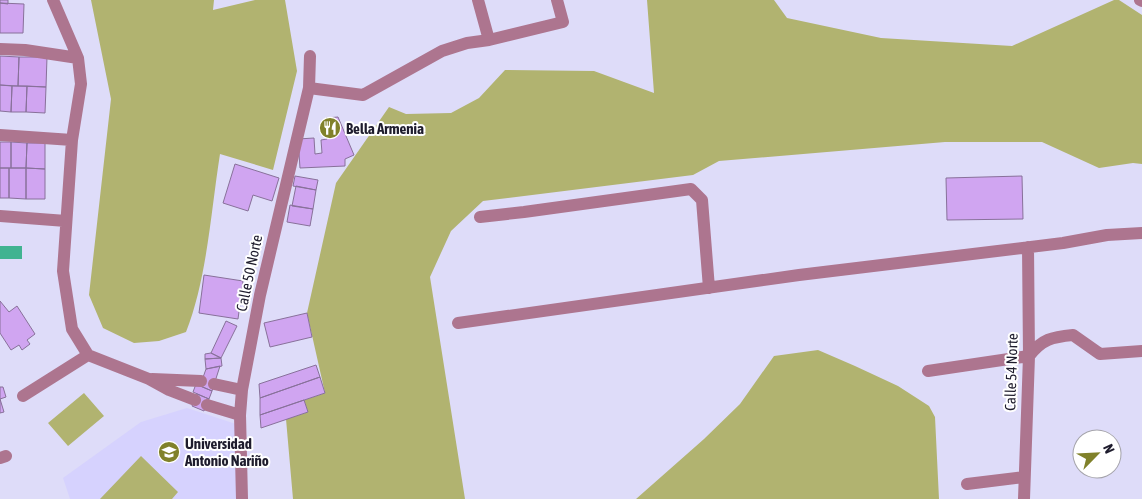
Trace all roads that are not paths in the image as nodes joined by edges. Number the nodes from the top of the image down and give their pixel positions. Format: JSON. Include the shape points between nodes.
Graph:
{"nodes":[{"id":1,"x":53,"y":0,"type":"edge"},
{"id":2,"x":478,"y":0,"type":"edge"},
{"id":3,"x":557,"y":0,"type":"edge"},
{"id":4,"x":489,"y":40,"type":"junction"},
{"id":5,"x":0,"y":49,"type":"edge"},
{"id":6,"x":310,"y":56,"type":"dead end"},
{"id":7,"x":78,"y":58,"type":"junction"},
{"id":8,"x":308,"y":88,"type":"junction"},
{"id":9,"x":0,"y":135,"type":"edge"},
{"id":10,"x":72,"y":140,"type":"junction"},
{"id":11,"x":0,"y":216,"type":"edge"},
{"id":12,"x":480,"y":217,"type":"dead end"},
{"id":13,"x":66,"y":221,"type":"junction"},
{"id":14,"x":1142,"y":233,"type":"edge"},
{"id":15,"x":1028,"y":247,"type":"junction"},
{"id":16,"x":709,"y":288,"type":"junction"},
{"id":17,"x":458,"y":323,"type":"dead end"},
{"id":18,"x":1142,"y":351,"type":"edge"},
{"id":19,"x":88,"y":355,"type":"junction"},
{"id":20,"x":1029,"y":356,"type":"junction"},
{"id":21,"x":928,"y":371,"type":"dead end"},
{"id":22,"x":149,"y":379,"type":"junction"},
{"id":23,"x":242,"y":390,"type":"junction"},
{"id":24,"x":22,"y":396,"type":"dead end"},
{"id":25,"x":240,"y":415,"type":"junction"},
{"id":26,"x":1024,"y":477,"type":"junction"},
{"id":27,"x":968,"y":484,"type":"dead end"},
{"id":28,"x":242,"y":499,"type":"edge"},
{"id":29,"x":1024,"y":499,"type":"edge"}],
"edges":[{"from":1,"to":7,"type":"street"},
{"from":2,"to":4,"type":"street"},
{"from":3,"to":4,"type":"street","via":[[562,22]]},
{"from":4,"to":8,"type":"street","via":[[442,51],[363,95]]},
{"from":5,"to":7,"type":"street"},
{"from":6,"to":8,"type":"street","name":"Calle 50 Norte"},
{"from":7,"to":10,"type":"street","via":[[81,84]]},
{"from":8,"to":23,"type":"street","name":"Calle 50 Norte","via":[[260,295]]},
{"from":9,"to":10,"type":"street"},
{"from":10,"to":13,"type":"street"},
{"from":11,"to":13,"type":"street"},
{"from":12,"to":16,"type":"street","via":[[691,189],[702,200]]},
{"from":13,"to":19,"type":"street","via":[[62,271],[68,310],[72,329]]},
{"from":14,"to":15,"type":"street"},
{"from":15,"to":16,"type":"street"},
{"from":15,"to":20,"type":"street","name":"Calle 54 Norte"},
{"from":16,"to":17,"type":"street"},
{"from":18,"to":20,"type":"street","via":[[1100,354],[1073,335],[1052,337]]},
{"from":19,"to":22,"type":"street"},
{"from":19,"to":24,"type":"street"},
{"from":20,"to":21,"type":"street"},
{"from":20,"to":26,"type":"street","name":"Calle 54 Norte"},
{"from":22,"to":23,"type":"street","via":[[208,383]]},
{"from":22,"to":25,"type":"street","via":[[168,390]]},
{"from":23,"to":25,"type":"street","name":"Calle 50 Norte"},
{"from":25,"to":28,"type":"street","name":"Calle 50 Norte"},
{"from":26,"to":27,"type":"street"},
{"from":26,"to":29,"type":"street","name":"Calle 54 Norte"}]}
